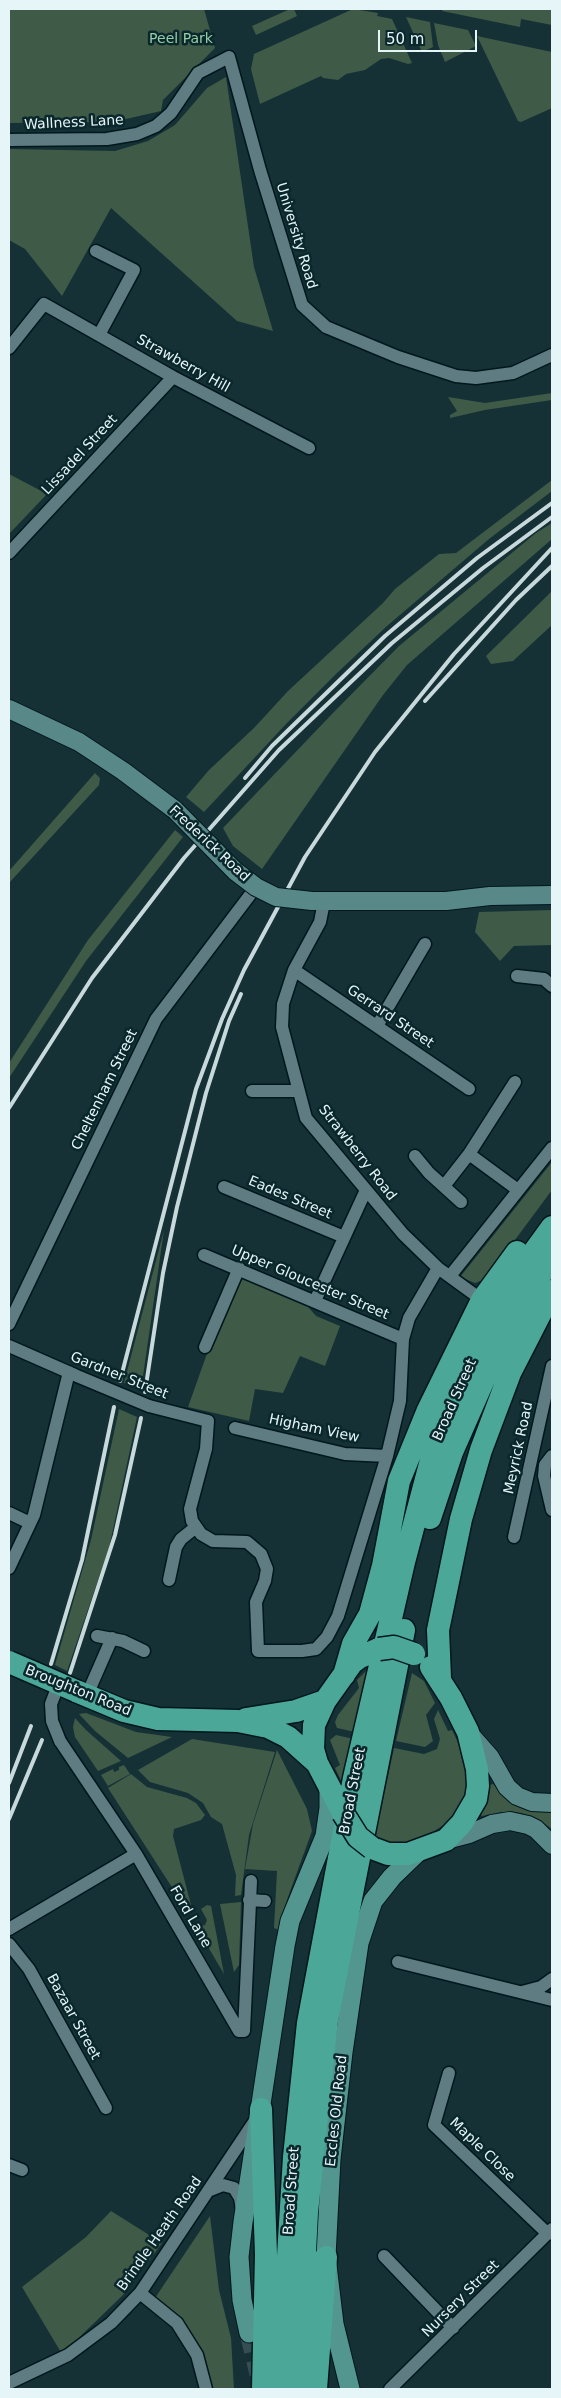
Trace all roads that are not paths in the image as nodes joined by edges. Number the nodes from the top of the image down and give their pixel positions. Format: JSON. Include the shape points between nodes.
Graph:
{"nodes":[{"id":1,"x":229,"y":57,"type":"joint"},
{"id":2,"x":9,"y":140,"type":"edge"},
{"id":3,"x":96,"y":251,"type":"dead end"},
{"id":4,"x":99,"y":335,"type":"junction"},
{"id":5,"x":9,"y":348,"type":"edge"},
{"id":6,"x":552,"y":355,"type":"edge"},
{"id":7,"x":173,"y":377,"type":"junction"},
{"id":8,"x":309,"y":448,"type":"dead end"},
{"id":9,"x":9,"y":553,"type":"edge"},
{"id":10,"x":9,"y":709,"type":"edge"},
{"id":11,"x":256,"y":887,"type":"junction"},
{"id":12,"x":552,"y":895,"type":"edge"},
{"id":13,"x":318,"y":902,"type":"junction"},
{"id":14,"x":425,"y":944,"type":"dead end"},
{"id":15,"x":294,"y":970,"type":"junction"},
{"id":16,"x":517,"y":976,"type":"dead end"},
{"id":17,"x":552,"y":986,"type":"edge"},
{"id":18,"x":377,"y":1026,"type":"junction"},
{"id":19,"x":515,"y":1082,"type":"dead end"},
{"id":20,"x":469,"y":1089,"type":"dead end"},
{"id":21,"x":252,"y":1091,"type":"dead end"},
{"id":22,"x":299,"y":1091,"type":"junction"},
{"id":23,"x":552,"y":1148,"type":"edge"},
{"id":24,"x":469,"y":1154,"type":"junction"},
{"id":25,"x":415,"y":1156,"type":"dead end"},
{"id":26,"x":444,"y":1186,"type":"junction"},
{"id":27,"x":224,"y":1187,"type":"dead end"},
{"id":28,"x":366,"y":1190,"type":"junction"},
{"id":29,"x":518,"y":1190,"type":"junction"},
{"id":30,"x":461,"y":1202,"type":"dead end"},
{"id":31,"x":552,"y":1219,"type":"edge"},
{"id":32,"x":552,"y":1227,"type":"edge"},
{"id":33,"x":344,"y":1237,"type":"junction"},
{"id":34,"x":204,"y":1255,"type":"dead end"},
{"id":35,"x":552,"y":1255,"type":"edge"},
{"id":36,"x":239,"y":1268,"type":"junction"},
{"id":37,"x":438,"y":1268,"type":"junction"},
{"id":38,"x":450,"y":1276,"type":"junction"},
{"id":39,"x":552,"y":1292,"type":"edge"},
{"id":40,"x":482,"y":1300,"type":"junction"},
{"id":41,"x":314,"y":1301,"type":"junction"},
{"id":42,"x":9,"y":1324,"type":"edge"},
{"id":43,"x":403,"y":1339,"type":"junction"},
{"id":44,"x":9,"y":1346,"type":"edge"},
{"id":45,"x":204,"y":1347,"type":"dead end"},
{"id":46,"x":552,"y":1366,"type":"edge"},
{"id":47,"x":73,"y":1374,"type":"junction"},
{"id":48,"x":549,"y":1393,"type":"edge"},
{"id":49,"x":235,"y":1428,"type":"dead end"},
{"id":50,"x":387,"y":1456,"type":"junction"},
{"id":51,"x":552,"y":1456,"type":"edge"},
{"id":52,"x":552,"y":1510,"type":"edge"},
{"id":53,"x":9,"y":1513,"type":"edge"},
{"id":54,"x":30,"y":1523,"type":"junction"},
{"id":55,"x":196,"y":1527,"type":"junction"},
{"id":56,"x":514,"y":1537,"type":"dead end"},
{"id":57,"x":9,"y":1568,"type":"edge"},
{"id":58,"x":169,"y":1580,"type":"dead end"},
{"id":59,"x":97,"y":1636,"type":"dead end"},
{"id":60,"x":112,"y":1638,"type":"junction"},
{"id":61,"x":144,"y":1651,"type":"dead end"},
{"id":62,"x":9,"y":1662,"type":"edge"},
{"id":63,"x":344,"y":1674,"type":"junction"},
{"id":64,"x":440,"y":1678,"type":"junction"},
{"id":65,"x":74,"y":1690,"type":"junction"},
{"id":66,"x":325,"y":1701,"type":"junction"},
{"id":67,"x":238,"y":1721,"type":"junction"},
{"id":68,"x":468,"y":1732,"type":"junction"},
{"id":69,"x":317,"y":1763,"type":"junction"},
{"id":70,"x":329,"y":1786,"type":"junction"},
{"id":71,"x":552,"y":1803,"type":"edge"},
{"id":72,"x":446,"y":1840,"type":"junction"},
{"id":73,"x":552,"y":1845,"type":"edge"},
{"id":74,"x":419,"y":1851,"type":"junction"},
{"id":75,"x":136,"y":1854,"type":"junction"},
{"id":76,"x":250,"y":1881,"type":"dead end"},
{"id":77,"x":249,"y":1900,"type":"junction"},
{"id":78,"x":265,"y":1901,"type":"dead end"},
{"id":79,"x":9,"y":1929,"type":"edge"},
{"id":80,"x":9,"y":1944,"type":"edge"},
{"id":81,"x":398,"y":1962,"type":"dead end"},
{"id":82,"x":552,"y":1979,"type":"edge"},
{"id":83,"x":520,"y":1992,"type":"junction"},
{"id":84,"x":552,"y":2000,"type":"edge"},
{"id":85,"x":449,"y":2073,"type":"dead end"},
{"id":86,"x":106,"y":2108,"type":"dead end"},
{"id":87,"x":261,"y":2109,"type":"junction"},
{"id":88,"x":9,"y":2165,"type":"edge"},
{"id":89,"x":22,"y":2170,"type":"dead end"},
{"id":90,"x":208,"y":2191,"type":"junction"},
{"id":91,"x":243,"y":2222,"type":"junction"},
{"id":92,"x":550,"y":2232,"type":"edge"},
{"id":93,"x":384,"y":2256,"type":"dead end"},
{"id":94,"x":326,"y":2257,"type":"junction"},
{"id":95,"x":140,"y":2293,"type":"junction"},
{"id":96,"x":453,"y":2328,"type":"junction"},
{"id":97,"x":249,"y":2333,"type":"tunnel mouth"},
{"id":98,"x":9,"y":2383,"type":"edge"},
{"id":99,"x":206,"y":2389,"type":"edge"},
{"id":100,"x":263,"y":2389,"type":"edge"},
{"id":101,"x":280,"y":2389,"type":"edge"},
{"id":102,"x":298,"y":2389,"type":"edge"},
{"id":103,"x":316,"y":2389,"type":"edge"},
{"id":104,"x":350,"y":2389,"type":"edge"},
{"id":105,"x":390,"y":2389,"type":"edge"}],
"edges":[{"from":1,"to":2,"type":"street","name":"Wallness Lane","via":[[198,73],[171,113],[156,126],[137,134],[107,139]]},
{"from":1,"to":6,"type":"street","name":"University Road","via":[[302,305],[326,327],[398,358],[456,376],[476,378],[513,373]]},
{"from":3,"to":4,"type":"street","via":[[134,270]]},
{"from":4,"to":5,"type":"street","name":"Strawberry Hill","via":[[44,304]]},
{"from":4,"to":7,"type":"street","name":"Strawberry Hill"},
{"from":7,"to":8,"type":"street","name":"Strawberry Hill"},
{"from":7,"to":9,"type":"street","name":"Lissadel Street"},
{"from":10,"to":11,"type":"main road","name":"Frederick Road","bridge":true,"via":[[79,742],[113,763],[175,810]]},
{"from":11,"to":13,"type":"main road","name":"Frederick Road","bridge":true,"via":[[276,897]]},
{"from":11,"to":42,"type":"street","name":"Cheltenham Street","via":[[156,1019]]},
{"from":12,"to":13,"type":"main road","name":"Frederick Road","via":[[490,896],[446,901]]},
{"from":13,"to":15,"type":"street","name":"Strawberry Road","via":[[320,922]]},
{"from":14,"to":18,"type":"street"},
{"from":15,"to":18,"type":"street","name":"Gerrard Street"},
{"from":15,"to":22,"type":"street","name":"Strawberry Road","via":[[283,1004],[282,1027]]},
{"from":16,"to":17,"type":"street","via":[[544,979]]},
{"from":18,"to":20,"type":"street","name":"Gerrard Street"},
{"from":19,"to":24,"type":"street"},
{"from":21,"to":22,"type":"street"},
{"from":22,"to":28,"type":"street","name":"Strawberry Road","via":[[306,1118]]},
{"from":23,"to":29,"type":"street"},
{"from":24,"to":26,"type":"street"},
{"from":24,"to":29,"type":"street"},
{"from":25,"to":26,"type":"street"},
{"from":26,"to":30,"type":"street"},
{"from":27,"to":33,"type":"street","name":"Eades Street"},
{"from":28,"to":33,"type":"street"},
{"from":28,"to":37,"type":"street","name":"Strawberry Road","via":[[403,1234]]},
{"from":29,"to":38,"type":"street"},
{"from":31,"to":40,"type":"highway","via":[[519,1249]]},
{"from":32,"to":101,"type":"highway","name":"Broad Street","via":[[520,1272],[481,1342],[439,1436],[404,1562],[354,1778],[308,2024],[294,2157]]},
{"from":33,"to":41,"type":"street"},
{"from":34,"to":36,"type":"street","name":"Upper Gloucester Street"},
{"from":35,"to":102,"type":"highway","name":"Broad Street","via":[[496,1352],[452,1452],[418,1564],[327,2020],[307,2212]]},
{"from":36,"to":41,"type":"street","name":"Upper Gloucester Street"},
{"from":36,"to":45,"type":"street"},
{"from":37,"to":38,"type":"street","name":"Strawberry Road"},
{"from":37,"to":43,"type":"street","via":[[409,1318]]},
{"from":38,"to":40,"type":"street","name":"Strawberry Road"},
{"from":39,"to":64,"type":"highway","via":[[510,1373],[481,1450],[461,1519],[438,1630]]},
{"from":40,"to":63,"type":"highway","via":[[428,1410],[399,1482],[370,1614],[353,1644]]},
{"from":41,"to":43,"type":"street","name":"Upper Gloucester Street"},
{"from":43,"to":50,"type":"street","via":[[400,1401]]},
{"from":44,"to":47,"type":"street","name":"Gardner Street"},
{"from":46,"to":48,"type":"street","name":"Meyrick Road"},
{"from":47,"to":54,"type":"street"},
{"from":47,"to":55,"type":"street","name":"Gardner Street","bridge":true,"via":[[149,1406],[208,1422],[206,1449],[190,1509]]},
{"from":48,"to":56,"type":"street","name":"Meyrick Road"},
{"from":49,"to":50,"type":"street","name":"Higham View","via":[[257,1427],[344,1454]]},
{"from":50,"to":55,"type":"street","via":[[338,1616],[327,1637],[308,1651],[258,1651],[256,1602],[267,1569],[260,1554],[247,1542],[213,1541]]},
{"from":51,"to":52,"type":"street","via":[[545,1465],[544,1476]]},
{"from":53,"to":54,"type":"street"},
{"from":54,"to":57,"type":"street"},
{"from":55,"to":58,"type":"street","via":[[176,1547]]},
{"from":59,"to":60,"type":"street"},
{"from":60,"to":61,"type":"street"},
{"from":60,"to":65,"type":"street","name":"Ford Lane"},
{"from":62,"to":65,"type":"highway","name":"Broughton Road","bridge":true},
{"from":63,"to":64,"type":"highway","bridge":true,"via":[[360,1657],[394,1647],[414,1654]]},
{"from":63,"to":66,"type":"highway"},
{"from":64,"to":68,"type":"highway"},
{"from":65,"to":67,"type":"highway","name":"Broughton Road","via":[[124,1712],[158,1720]]},
{"from":65,"to":75,"type":"street","name":"Ford Lane","bridge":true,"via":[[51,1704],[52,1721],[60,1741]]},
{"from":66,"to":67,"type":"highway","name":"Broughton Road","via":[[296,1711]]},
{"from":66,"to":69,"type":"highway","via":[[314,1725],[313,1749]]},
{"from":67,"to":69,"type":"highway","name":"Broughton Road","via":[[268,1727],[282,1734]]},
{"from":68,"to":71,"type":"main road","via":[[517,1796],[532,1802]]},
{"from":68,"to":72,"type":"highway","via":[[478,1786],[471,1810]]},
{"from":69,"to":70,"type":"highway"},
{"from":70,"to":74,"type":"highway","bridge":true,"via":[[358,1837],[372,1848],[397,1854]]},
{"from":70,"to":87,"type":"main road","via":[[324,1836],[290,1921]]},
{"from":72,"to":73,"type":"main road","via":[[510,1821],[536,1829]]},
{"from":72,"to":74,"type":"highway"},
{"from":74,"to":94,"type":"main road","name":"Eccles Old Road","via":[[373,1901],[359,1943],[331,2159]]},
{"from":75,"to":77,"type":"street","name":"Ford Lane","via":[[239,2031],[244,2031]]},
{"from":75,"to":79,"type":"street"},
{"from":76,"to":77,"type":"street","name":"Ford Lane"},
{"from":77,"to":78,"type":"street"},
{"from":80,"to":86,"type":"street","name":"Bazaar Street","via":[[28,1969]]},
{"from":81,"to":83,"type":"street"},
{"from":82,"to":83,"type":"street","via":[[542,1987]]},
{"from":83,"to":84,"type":"street"},
{"from":85,"to":92,"type":"street","name":"Maple Close","via":[[434,2125]]},
{"from":87,"to":90,"type":"street","name":"Brindle Heath Road"},
{"from":87,"to":91,"type":"main road"},
{"from":87,"to":100,"type":"highway","via":[[266,2255]]},
{"from":88,"to":89,"type":"street"},
{"from":90,"to":91,"type":"street","via":[[223,2185],[234,2188],[240,2198]]},
{"from":90,"to":95,"type":"street","name":"Brindle Heath Road"},
{"from":91,"to":97,"type":"main road","via":[[239,2257],[242,2300]]},
{"from":92,"to":96,"type":"street","name":"Nursery Street"},
{"from":93,"to":96,"type":"street"},
{"from":94,"to":103,"type":"highway"},
{"from":94,"to":104,"type":"main road","name":"Eccles Old Road","via":[[334,2324]]},
{"from":95,"to":98,"type":"street","name":"Brindle Heath Road","via":[[112,2323],[68,2355]]},
{"from":95,"to":99,"type":"street","via":[[176,2323],[197,2355]]},
{"from":96,"to":105,"type":"street","name":"Nursery Street"}]}
